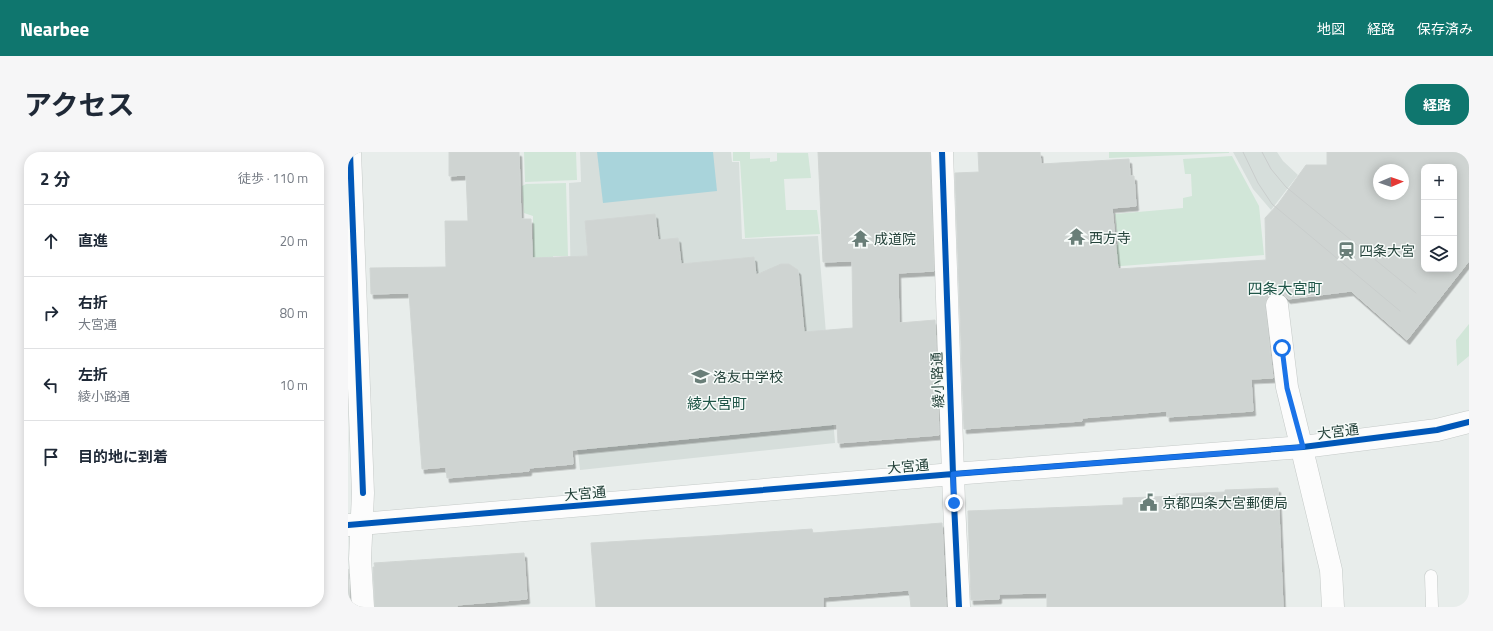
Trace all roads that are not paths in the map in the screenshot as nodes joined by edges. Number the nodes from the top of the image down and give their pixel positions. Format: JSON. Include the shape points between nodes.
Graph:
{"nodes":[{"id":1,"x":350,"y":152,"type":"edge"},
{"id":2,"x":942,"y":152,"type":"edge"},
{"id":3,"x":350,"y":211,"type":"edge"},
{"id":4,"x":1277,"y":305,"type":"dead end"},
{"id":5,"x":1469,"y":422,"type":"edge"},
{"id":6,"x":1303,"y":447,"type":"junction"},
{"id":7,"x":953,"y":474,"type":"junction"},
{"id":8,"x":355,"y":524,"type":"edge"},
{"id":9,"x":1431,"y":576,"type":"dead end"},
{"id":10,"x":363,"y":607,"type":"edge"},
{"id":11,"x":959,"y":607,"type":"edge"},
{"id":12,"x":1333,"y":607,"type":"edge"},
{"id":13,"x":1432,"y":607,"type":"edge"}],
"edges":[{"from":1,"to":3,"type":"street"},
{"from":2,"to":7,"type":"street","name":"綾小路通"},
{"from":3,"to":8,"type":"street","via":[[364,493]]},
{"from":4,"to":6,"type":"street","via":[[1287,388]]},
{"from":5,"to":6,"type":"street","name":"大宮通","via":[[1437,430]]},
{"from":6,"to":7,"type":"street","name":"大宮通"},
{"from":6,"to":12,"type":"street","via":[[1331,570]]},
{"from":7,"to":8,"type":"street","name":"大宮通"},
{"from":7,"to":11,"type":"street","name":"綾小路通"},
{"from":8,"to":10,"type":"street"},
{"from":9,"to":13,"type":"lane"}]}
